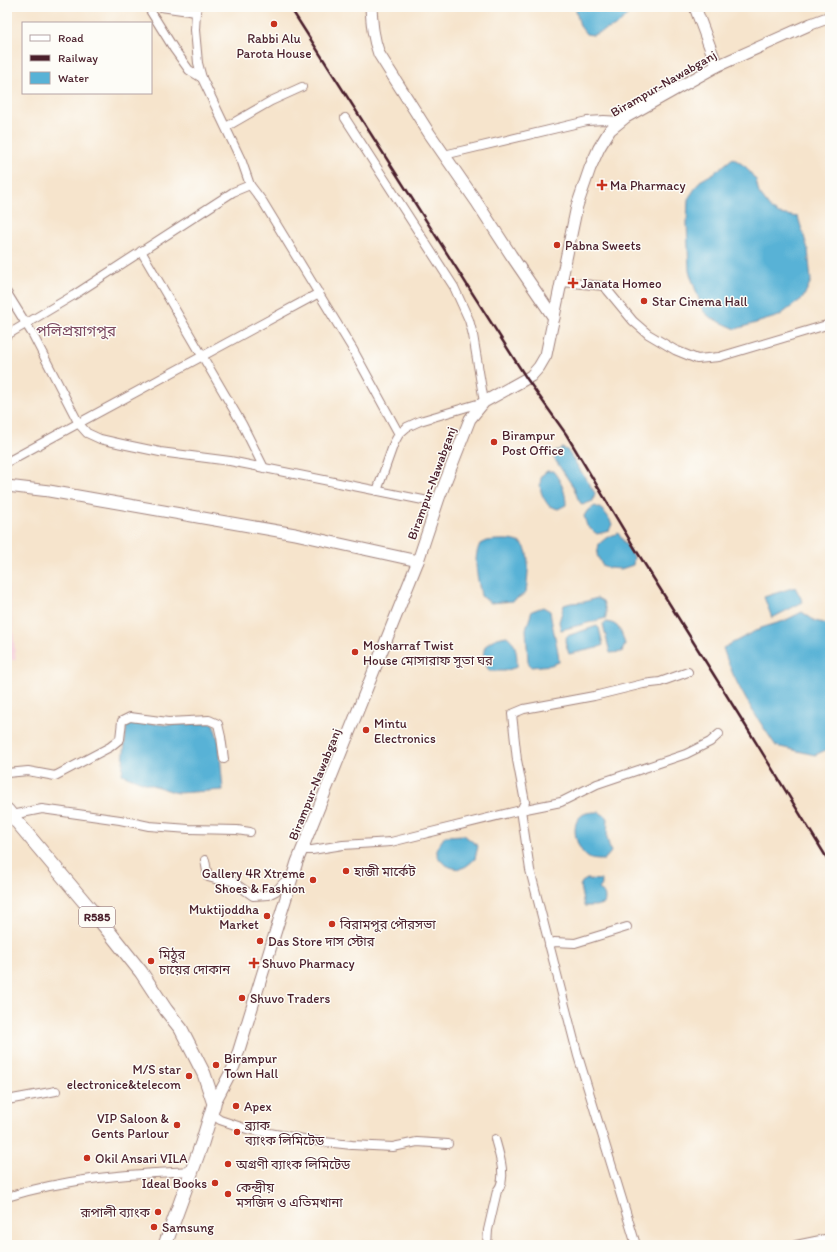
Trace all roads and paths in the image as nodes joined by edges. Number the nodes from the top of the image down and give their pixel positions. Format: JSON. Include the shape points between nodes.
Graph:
{"nodes":[{"id":1,"x":148,"y":7,"type":"edge"},
{"id":2,"x":161,"y":7,"type":"edge"},
{"id":3,"x":372,"y":7,"type":"edge"},
{"id":4,"x":694,"y":7,"type":"edge"},
{"id":5,"x":196,"y":9,"type":"edge"},
{"id":6,"x":830,"y":17,"type":"edge"},
{"id":7,"x":718,"y":66,"type":"junction"},
{"id":8,"x":202,"y":78,"type":"junction"},
{"id":9,"x":302,"y":88,"type":"dead end"},
{"id":10,"x":344,"y":118,"type":"dead end"},
{"id":11,"x":621,"y":120,"type":"junction"},
{"id":12,"x":226,"y":127,"type":"junction"},
{"id":13,"x":444,"y":155,"type":"junction"},
{"id":14,"x":250,"y":185,"type":"junction"},
{"id":15,"x":141,"y":251,"type":"junction"},
{"id":16,"x":562,"y":282,"type":"junction"},
{"id":17,"x":7,"y":293,"type":"edge"},
{"id":18,"x":318,"y":293,"type":"junction"},
{"id":19,"x":554,"y":318,"type":"junction"},
{"id":20,"x":26,"y":323,"type":"junction"},
{"id":21,"x":830,"y":324,"type":"edge"},
{"id":22,"x":7,"y":335,"type":"edge"},
{"id":23,"x":202,"y":356,"type":"junction"},
{"id":24,"x":484,"y":402,"type":"junction"},
{"id":25,"x":79,"y":424,"type":"junction"},
{"id":26,"x":399,"y":434,"type":"junction"},
{"id":27,"x":7,"y":462,"type":"edge"},
{"id":28,"x":264,"y":468,"type":"junction"},
{"id":29,"x":7,"y":486,"type":"edge"},
{"id":30,"x":378,"y":491,"type":"junction"},
{"id":31,"x":438,"y":503,"type":"junction"},
{"id":32,"x":418,"y":561,"type":"junction"},
{"id":33,"x":688,"y":672,"type":"dead end"},
{"id":34,"x":719,"y":734,"type":"dead end"},
{"id":35,"x":224,"y":759,"type":"dead end"},
{"id":36,"x":7,"y":773,"type":"edge"},
{"id":37,"x":521,"y":810,"type":"junction"},
{"id":38,"x":10,"y":813,"type":"edge"},
{"id":39,"x":250,"y":832,"type":"dead end"},
{"id":40,"x":302,"y":850,"type":"junction"},
{"id":41,"x":206,"y":860,"type":"dead end"},
{"id":42,"x":292,"y":881,"type":"junction"},
{"id":43,"x":627,"y":927,"type":"dead end"},
{"id":44,"x":549,"y":945,"type":"junction"},
{"id":45,"x":56,"y":1092,"type":"dead end"},
{"id":46,"x":7,"y":1100,"type":"edge"},
{"id":47,"x":212,"y":1108,"type":"junction"},
{"id":48,"x":495,"y":1139,"type":"dead end"},
{"id":49,"x":448,"y":1144,"type":"dead end"},
{"id":50,"x":192,"y":1171,"type":"junction"},
{"id":51,"x":7,"y":1197,"type":"edge"},
{"id":52,"x":830,"y":1238,"type":"edge"},
{"id":53,"x":165,"y":1245,"type":"edge"},
{"id":54,"x":487,"y":1245,"type":"edge"},
{"id":55,"x":636,"y":1245,"type":"edge"},
{"id":56,"x":796,"y":1245,"type":"edge"}],
"edges":[{"from":1,"to":8,"type":"street","via":[[189,70]]},
{"from":2,"to":5,"type":"street"},
{"from":3,"to":13,"type":"main road","via":[[372,30],[379,54]]},
{"from":4,"to":7,"type":"main road"},
{"from":5,"to":8,"type":"street","via":[[195,30]]},
{"from":6,"to":7,"type":"main road","name":"Birampur-Nawabganj"},
{"from":7,"to":11,"type":"main road","name":"Birampur-Nawabganj"},
{"from":8,"to":12,"type":"street"},
{"from":9,"to":12,"type":"street","via":[[272,101]]},
{"from":10,"to":24,"type":"street","via":[[454,287],[469,320]]},
{"from":11,"to":13,"type":"street","via":[[586,122]]},
{"from":11,"to":16,"type":"main road","name":"Birampur-Nawabganj","via":[[610,130],[599,148],[588,174],[577,206]]},
{"from":12,"to":14,"type":"street"},
{"from":13,"to":19,"type":"main road"},
{"from":14,"to":15,"type":"street","via":[[233,192]]},
{"from":14,"to":18,"type":"street"},
{"from":15,"to":20,"type":"street"},
{"from":15,"to":23,"type":"street"},
{"from":16,"to":19,"type":"main road","name":"Birampur-Nawabganj"},
{"from":16,"to":21,"type":"street","via":[[604,286],[633,321],[648,334],[697,359],[719,357]]},
{"from":17,"to":20,"type":"street"},
{"from":18,"to":23,"type":"street"},
{"from":18,"to":26,"type":"street","via":[[352,348]]},
{"from":19,"to":24,"type":"main road","name":"Birampur-Nawabganj","via":[[546,355],[535,371],[526,380]]},
{"from":20,"to":22,"type":"street"},
{"from":20,"to":25,"type":"street"},
{"from":23,"to":25,"type":"street"},
{"from":23,"to":28,"type":"street","via":[[242,424]]},
{"from":24,"to":26,"type":"street","via":[[420,421]]},
{"from":24,"to":31,"type":"main road","name":"Birampur-Nawabganj","via":[[470,419]]},
{"from":25,"to":27,"type":"street"},
{"from":25,"to":28,"type":"street","via":[[87,433],[100,439],[160,452]]},
{"from":26,"to":30,"type":"street"},
{"from":28,"to":30,"type":"street"},
{"from":29,"to":32,"type":"main road","via":[[295,534]]},
{"from":30,"to":31,"type":"street"},
{"from":31,"to":32,"type":"main road","name":"Birampur-Nawabganj"},
{"from":32,"to":40,"type":"main road","name":"Birampur-Nawabganj"},
{"from":33,"to":37,"type":"street","via":[[660,682],[524,709],[512,714],[525,802]]},
{"from":34,"to":37,"type":"street","via":[[710,742],[686,754],[597,784],[561,802]]},
{"from":35,"to":36,"type":"street","via":[[218,724],[209,720],[168,722],[130,717],[122,721],[120,739],[110,747],[55,776],[28,771]]},
{"from":37,"to":40,"type":"street","via":[[391,842]]},
{"from":37,"to":44,"type":"street","via":[[530,870]]},
{"from":38,"to":39,"type":"street","via":[[42,809],[149,826]]},
{"from":38,"to":47,"type":"main road","number":"R585","via":[[102,922],[181,1029],[204,1074]]},
{"from":40,"to":42,"type":"main road","name":"Birampur-Nawabganj"},
{"from":41,"to":42,"type":"street","via":[[208,877],[232,881],[253,896],[268,896],[284,882]]},
{"from":42,"to":47,"type":"main road","name":"Birampur-Nawabganj","via":[[234,1066]]},
{"from":43,"to":44,"type":"street","via":[[575,943],[554,942]]},
{"from":44,"to":55,"type":"street","via":[[578,1056]]},
{"from":45,"to":46,"type":"street"},
{"from":47,"to":49,"type":"street","via":[[220,1120],[247,1129],[315,1141],[393,1147],[418,1142]]},
{"from":47,"to":50,"type":"main road"},
{"from":48,"to":54,"type":"street","via":[[501,1159],[502,1177],[488,1230]]},
{"from":50,"to":51,"type":"street","via":[[123,1174],[34,1188]]},
{"from":50,"to":53,"type":"main road"},
{"from":52,"to":56,"type":"street"}]}
